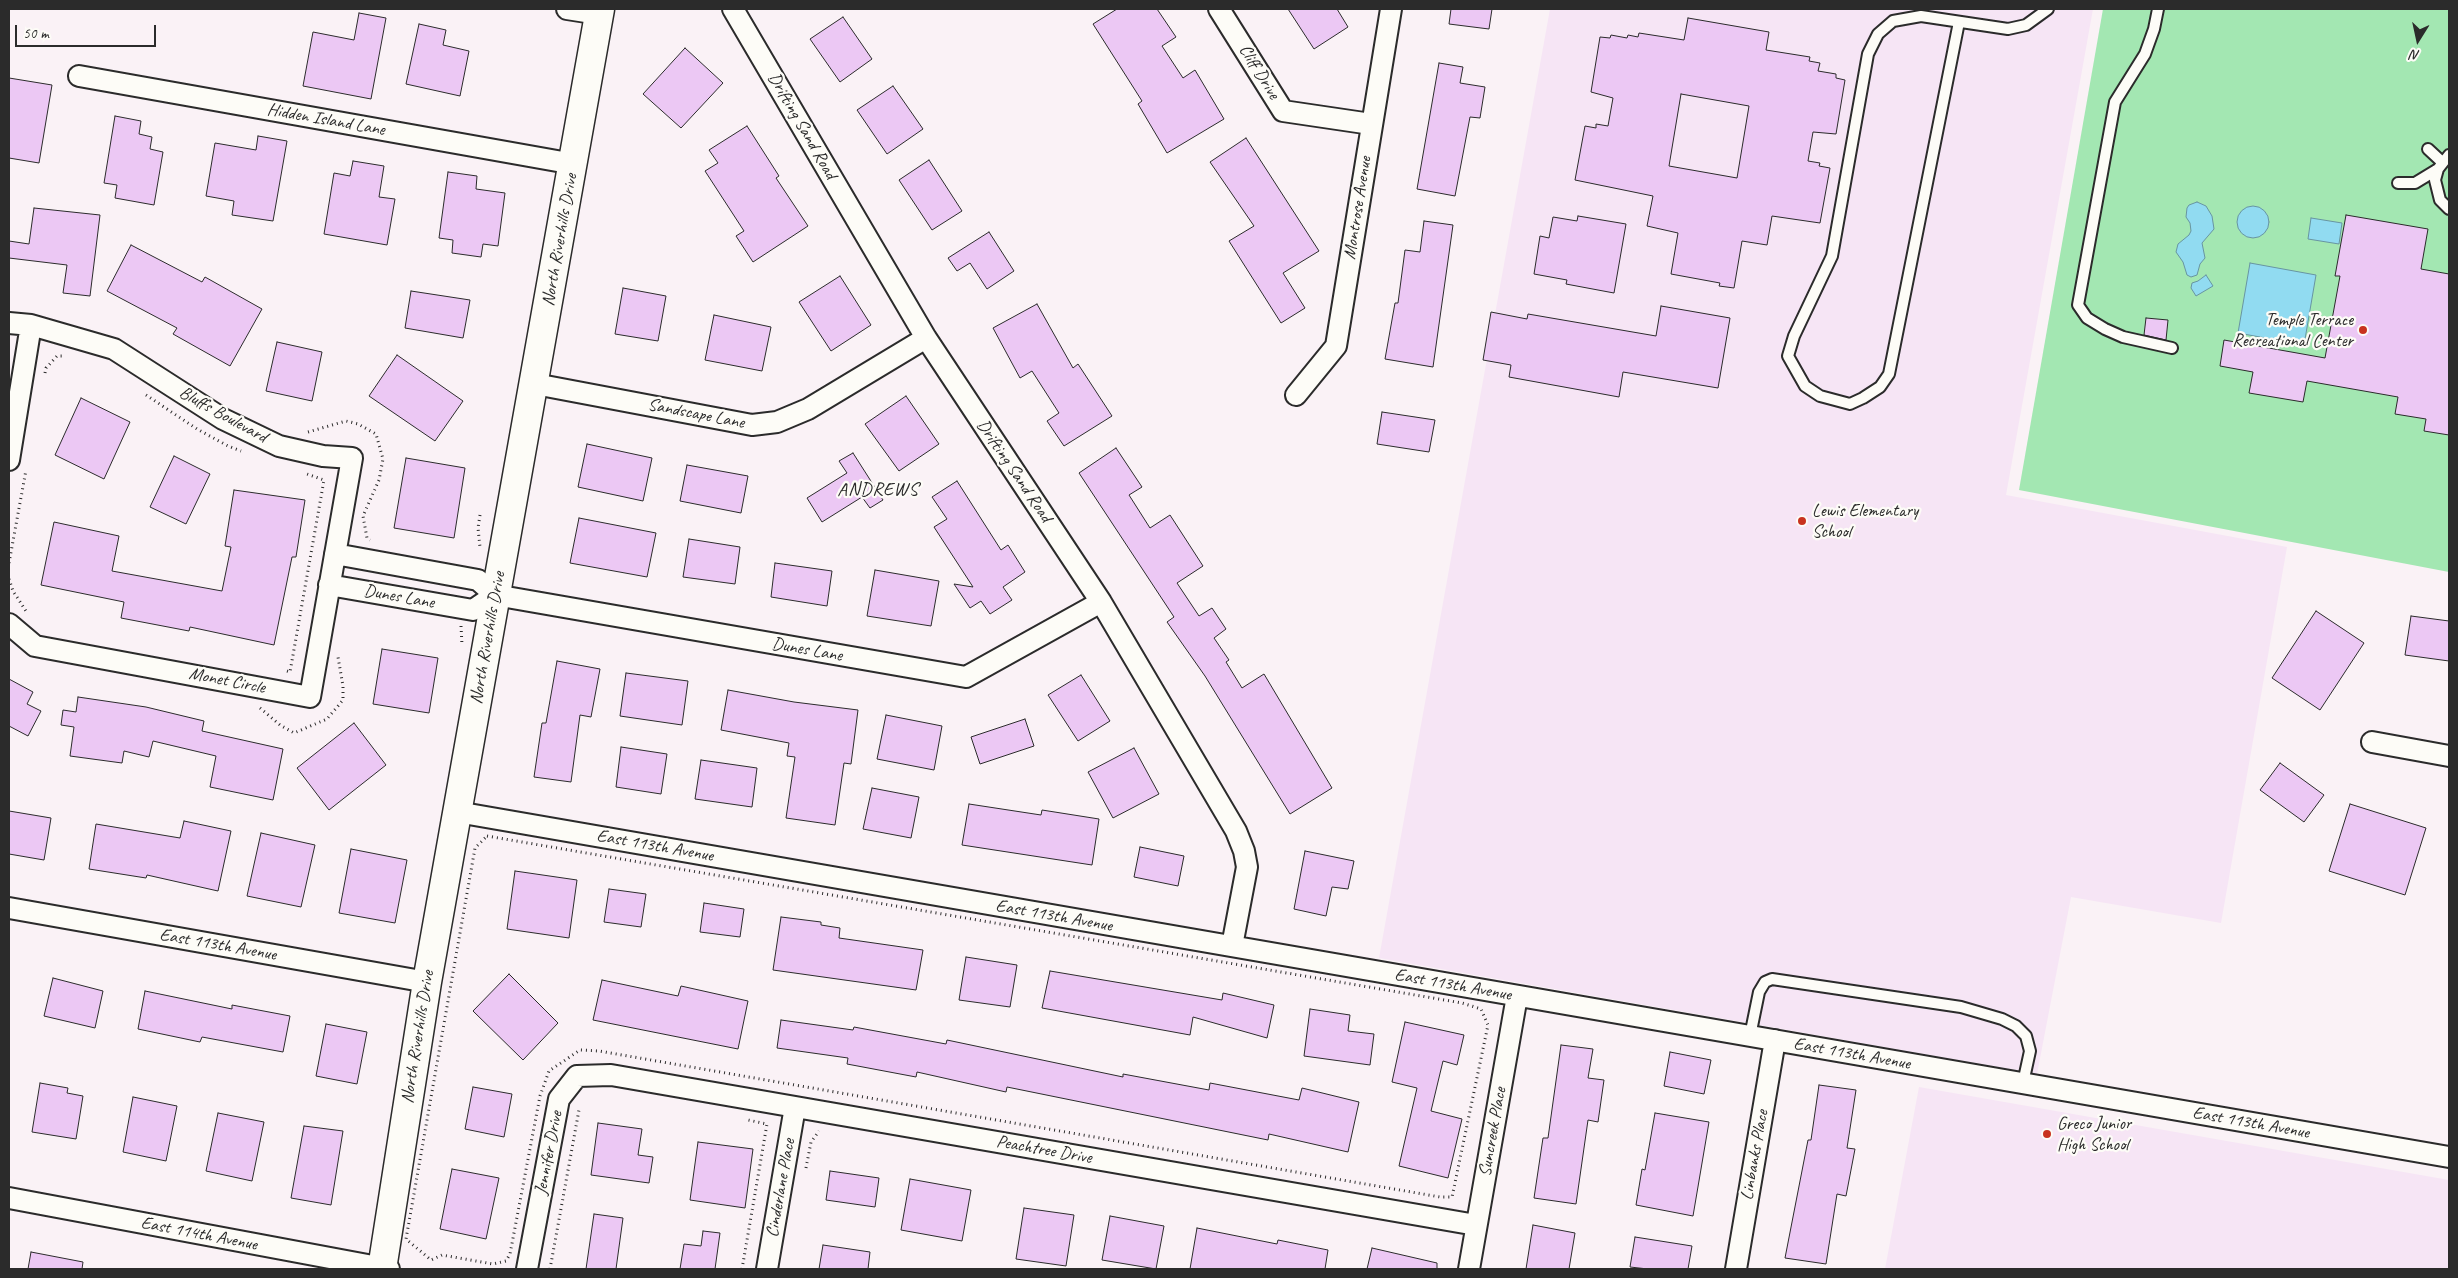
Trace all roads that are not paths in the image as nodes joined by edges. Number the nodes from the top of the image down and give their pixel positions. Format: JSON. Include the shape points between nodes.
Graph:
{"nodes":[{"id":1,"x":567,"y":9,"type":"edge"},
{"id":2,"x":732,"y":9,"type":"edge"},
{"id":3,"x":1219,"y":9,"type":"edge"},
{"id":4,"x":1391,"y":9,"type":"edge"},
{"id":5,"x":2048,"y":9,"type":"edge"},
{"id":6,"x":2158,"y":9,"type":"edge"},
{"id":7,"x":600,"y":12,"type":"edge"},
{"id":8,"x":1958,"y":22,"type":"junction"},
{"id":9,"x":79,"y":76,"type":"dead end"},
{"id":10,"x":1371,"y":124,"type":"junction"},
{"id":11,"x":2428,"y":148,"type":"dead end"},
{"id":12,"x":2443,"y":162,"type":"edge"},
{"id":13,"x":574,"y":164,"type":"junction"},
{"id":14,"x":2398,"y":183,"type":"dead end"},
{"id":15,"x":2449,"y":209,"type":"edge"},
{"id":16,"x":9,"y":322,"type":"edge"},
{"id":17,"x":31,"y":325,"type":"junction"},
{"id":18,"x":926,"y":338,"type":"junction"},
{"id":19,"x":2172,"y":348,"type":"dead end"},
{"id":20,"x":535,"y":384,"type":"junction"},
{"id":21,"x":1296,"y":395,"type":"dead end"},
{"id":22,"x":18,"y":463,"type":"edge"},
{"id":23,"x":335,"y":554,"type":"junction"},
{"id":24,"x":329,"y":585,"type":"junction"},
{"id":25,"x":495,"y":595,"type":"junction"},
{"id":26,"x":1101,"y":602,"type":"junction"},
{"id":27,"x":9,"y":624,"type":"edge"},
{"id":28,"x":2372,"y":742,"type":"dead end"},
{"id":29,"x":2449,"y":756,"type":"edge"},
{"id":30,"x":457,"y":812,"type":"junction"},
{"id":31,"x":9,"y":908,"type":"edge"},
{"id":32,"x":1232,"y":946,"type":"junction"},
{"id":33,"x":427,"y":982,"type":"junction"},
{"id":34,"x":1517,"y":996,"type":"junction"},
{"id":35,"x":1750,"y":1036,"type":"junction"},
{"id":36,"x":1774,"y":1040,"type":"junction"},
{"id":37,"x":611,"y":1074,"type":"joint"},
{"id":38,"x":2023,"y":1083,"type":"junction"},
{"id":39,"x":795,"y":1107,"type":"junction"},
{"id":40,"x":2449,"y":1157,"type":"edge"},
{"id":41,"x":9,"y":1198,"type":"edge"},
{"id":42,"x":1476,"y":1225,"type":"junction"},
{"id":43,"x":385,"y":1269,"type":"edge"},
{"id":44,"x":526,"y":1269,"type":"edge"},
{"id":45,"x":767,"y":1269,"type":"edge"},
{"id":46,"x":1469,"y":1269,"type":"edge"},
{"id":47,"x":1736,"y":1269,"type":"edge"}],
"edges":[{"from":1,"to":7,"type":"street"},
{"from":2,"to":18,"type":"street","name":"Drifting Sand Road"},
{"from":3,"to":10,"type":"street","name":"Cliff Drive","via":[[1283,111]]},
{"from":4,"to":10,"type":"street","name":"Montrose Avenue"},
{"from":5,"to":8,"type":"lane","via":[[2026,25],[2008,29]]},
{"from":6,"to":19,"type":"lane","via":[[2145,54],[2115,102],[2078,305],[2088,318],[2105,329],[2123,337]]},
{"from":7,"to":13,"type":"street","name":"North Riverhills Drive"},
{"from":8,"to":8,"type":"lane","via":[[1889,374],[1880,387],[1850,404],[1820,396],[1805,386],[1788,356],[1794,336],[1832,256],[1868,54],[1878,34],[1893,21],[1921,16]]},
{"from":9,"to":13,"type":"street","name":"Hidden Island Lane"},
{"from":10,"to":21,"type":"street","name":"Montrose Avenue","via":[[1336,346]]},
{"from":11,"to":12,"type":"lane"},
{"from":12,"to":14,"type":"lane","via":[[2415,183]]},
{"from":12,"to":15,"type":"lane","via":[[2436,189],[2440,200]]},
{"from":13,"to":20,"type":"street","name":"North Riverhills Drive"},
{"from":16,"to":17,"type":"street","name":"Bluffs Boulevard"},
{"from":17,"to":22,"type":"street"},
{"from":17,"to":23,"type":"street","name":"Bluffs Boulevard","via":[[114,349],[223,419],[279,446],[323,456],[352,458]]},
{"from":18,"to":20,"type":"street","name":"Sandscape Lane","via":[[808,409],[778,422],[752,425]]},
{"from":18,"to":26,"type":"street","name":"Drifting Sand Road"},
{"from":20,"to":25,"type":"street","name":"North Riverhills Drive"},
{"from":23,"to":24,"type":"street","name":"Monet Circle"},
{"from":23,"to":25,"type":"street","name":"Dunes Lane","via":[[478,580]]},
{"from":24,"to":25,"type":"street","name":"Dunes Lane","via":[[473,610]]},
{"from":24,"to":27,"type":"street","name":"Monet Circle","via":[[310,697],[35,646]]},
{"from":25,"to":26,"type":"street","name":"Dunes Lane","via":[[966,677]]},
{"from":25,"to":30,"type":"street","name":"North Riverhills Drive"},
{"from":26,"to":32,"type":"street","name":"Drifting Sand Road","via":[[1236,831],[1244,852],[1247,867]]},
{"from":28,"to":29,"type":"street"},
{"from":30,"to":32,"type":"street","name":"East 113th Avenue"},
{"from":30,"to":33,"type":"street","name":"North Riverhills Drive"},
{"from":31,"to":33,"type":"street","name":"East 113th Avenue"},
{"from":32,"to":34,"type":"street","name":"East 113th Avenue"},
{"from":33,"to":43,"type":"street","name":"North Riverhills Drive"},
{"from":34,"to":35,"type":"street","name":"East 113th Avenue"},
{"from":34,"to":42,"type":"street","name":"Suncreek Place"},
{"from":35,"to":36,"type":"street","name":"East 113th Avenue"},
{"from":35,"to":38,"type":"lane","via":[[1759,992],[1765,982],[1772,979],[1961,1007],[2002,1019],[2026,1036],[2030,1051]]},
{"from":36,"to":38,"type":"street","name":"East 113th Avenue"},
{"from":36,"to":47,"type":"street","name":"Linbanks Place"},
{"from":37,"to":39,"type":"street","name":"Peachtree Drive"},
{"from":37,"to":44,"type":"street","name":"Jennifer Drive","via":[[577,1076],[559,1099]]},
{"from":38,"to":40,"type":"street","name":"East 113th Avenue"},
{"from":39,"to":42,"type":"street","name":"Peachtree Drive"},
{"from":39,"to":45,"type":"street","name":"Cinderlane Place"},
{"from":41,"to":43,"type":"street","name":"East 114th Avenue"},
{"from":42,"to":46,"type":"street","name":"Suncreek Place"}]}
